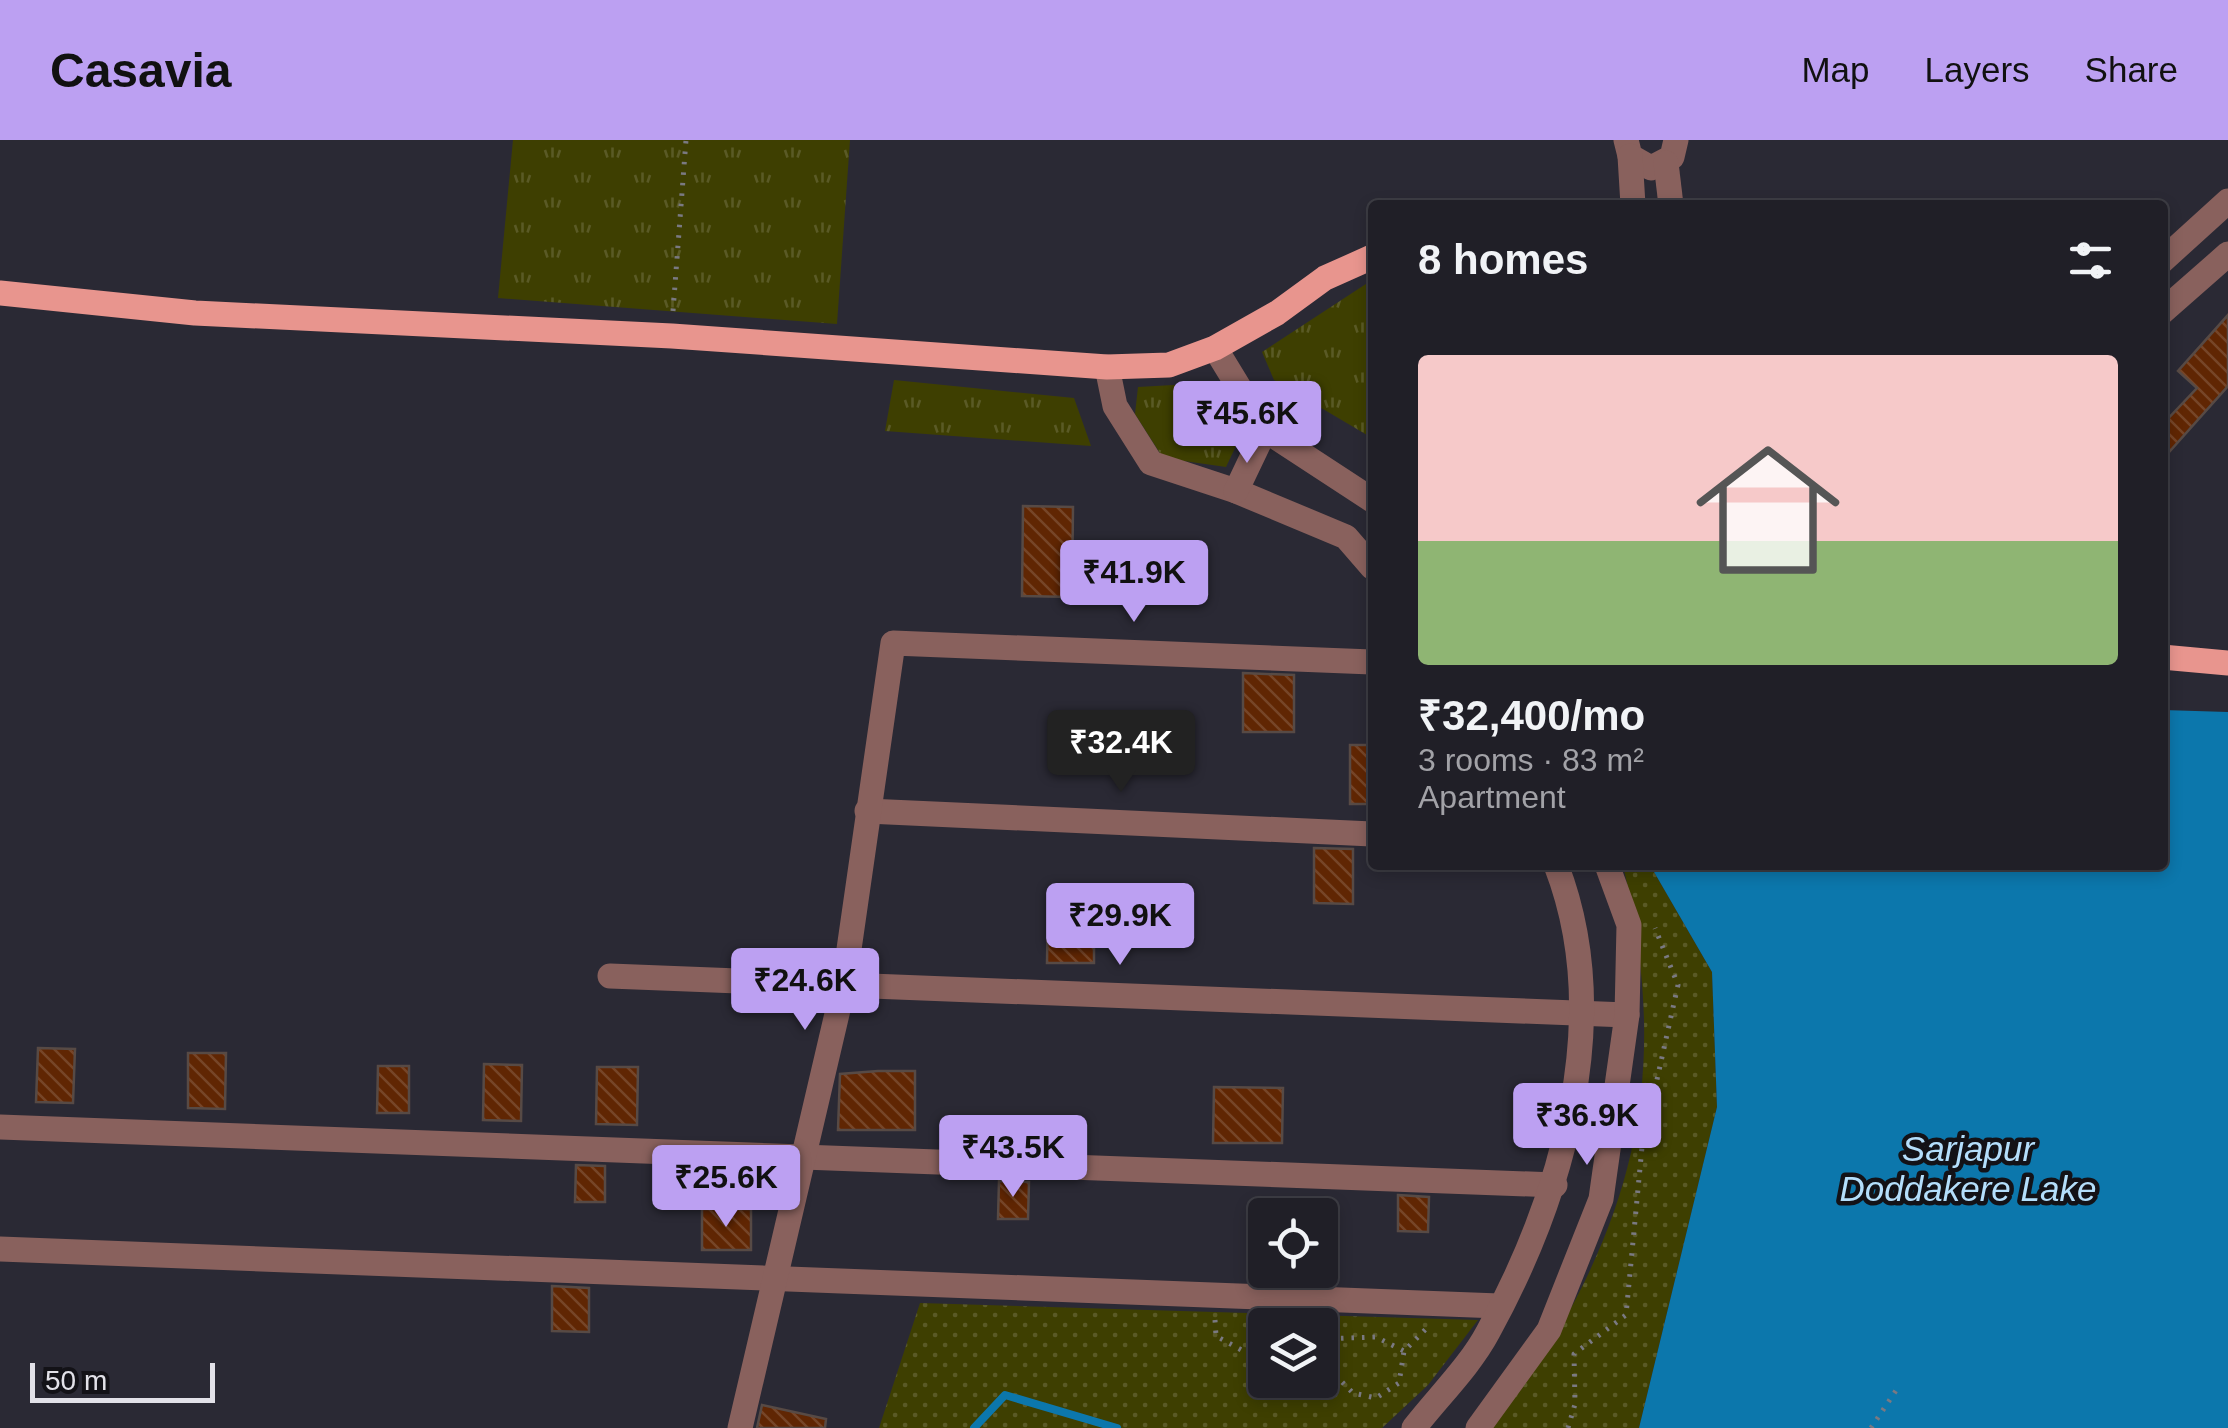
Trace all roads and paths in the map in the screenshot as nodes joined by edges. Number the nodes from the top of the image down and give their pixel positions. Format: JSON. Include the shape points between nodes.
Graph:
{"nodes":[{"id":1,"x":686,"y":140,"type":"edge"},
{"id":2,"x":1628,"y":148,"type":"edge"},
{"id":3,"x":1671,"y":151,"type":"edge"},
{"id":4,"x":1633,"y":200,"type":"edge"},
{"id":5,"x":1671,"y":200,"type":"edge"},
{"id":6,"x":2228,"y":201,"type":"edge"},
{"id":7,"x":2168,"y":256,"type":"edge"},
{"id":8,"x":1368,"y":259,"type":"edge"},
{"id":9,"x":2225,"y":261,"type":"edge"},
{"id":10,"x":0,"y":293,"type":"edge"},
{"id":11,"x":2168,"y":307,"type":"edge"},
{"id":12,"x":672,"y":336,"type":"junction"},
{"id":13,"x":1215,"y":348,"type":"junction"},
{"id":14,"x":1106,"y":367,"type":"junction"},
{"id":15,"x":1266,"y":430,"type":"junction"},
{"id":16,"x":1236,"y":491,"type":"junction"},
{"id":17,"x":1368,"y":497,"type":"edge"},
{"id":18,"x":1368,"y":562,"type":"edge"},
{"id":19,"x":2168,"y":657,"type":"edge"},
{"id":20,"x":1368,"y":662,"type":"edge"},
{"id":21,"x":2228,"y":662,"type":"edge"},
{"id":22,"x":867,"y":811,"type":"junction"},
{"id":23,"x":1368,"y":834,"type":"edge"},
{"id":24,"x":1557,"y":870,"type":"edge"},
{"id":25,"x":1609,"y":870,"type":"edge"},
{"id":26,"x":610,"y":976,"type":"dead end"},
{"id":27,"x":844,"y":984,"type":"junction"},
{"id":28,"x":1579,"y":1013,"type":"junction"},
{"id":29,"x":1627,"y":1015,"type":"junction"},
{"id":30,"x":0,"y":1128,"type":"edge"},
{"id":31,"x":806,"y":1155,"type":"junction"},
{"id":32,"x":1555,"y":1185,"type":"junction"},
{"id":33,"x":0,"y":1249,"type":"edge"},
{"id":34,"x":778,"y":1277,"type":"junction"},
{"id":35,"x":1500,"y":1306,"type":"junction"},
{"id":36,"x":1220,"y":1315,"type":"dead end"},
{"id":37,"x":1338,"y":1338,"type":"edge"},
{"id":38,"x":1248,"y":1354,"type":"edge"},
{"id":39,"x":1338,"y":1380,"type":"edge"},
{"id":40,"x":1900,"y":1386,"type":"dead end"},
{"id":41,"x":740,"y":1428,"type":"edge"},
{"id":42,"x":1414,"y":1428,"type":"edge"},
{"id":43,"x":1478,"y":1428,"type":"edge"},
{"id":44,"x":1871,"y":1428,"type":"edge"}],
"edges":[{"from":1,"to":12,"type":"path"},
{"from":2,"to":3,"type":"street","via":[[1651,168]]},
{"from":2,"to":4,"type":"street"},
{"from":3,"to":5,"type":"street"},
{"from":6,"to":7,"type":"street"},
{"from":8,"to":13,"type":"main road","via":[[1325,278]]},
{"from":9,"to":11,"type":"street"},
{"from":10,"to":12,"type":"main road","via":[[196,313]]},
{"from":12,"to":14,"type":"main road"},
{"from":13,"to":14,"type":"main road","via":[[1168,365]]},
{"from":13,"to":15,"type":"street"},
{"from":14,"to":16,"type":"street","via":[[1115,406],[1151,463]]},
{"from":15,"to":16,"type":"street"},
{"from":15,"to":17,"type":"street"},
{"from":16,"to":18,"type":"street","via":[[1346,537]]},
{"from":19,"to":21,"type":"main road"},
{"from":20,"to":22,"type":"street","via":[[892,644]]},
{"from":22,"to":23,"type":"street"},
{"from":22,"to":27,"type":"street"},
{"from":24,"to":28,"type":"street","via":[[1582,960]]},
{"from":25,"to":29,"type":"street","via":[[1629,925]]},
{"from":26,"to":27,"type":"street"},
{"from":27,"to":28,"type":"street"},
{"from":27,"to":31,"type":"street"},
{"from":28,"to":29,"type":"street"},
{"from":28,"to":32,"type":"street","via":[[1574,1087]]},
{"from":29,"to":43,"type":"street","via":[[1601,1199],[1549,1330]]},
{"from":30,"to":31,"type":"street"},
{"from":31,"to":32,"type":"street"},
{"from":31,"to":34,"type":"street"},
{"from":32,"to":35,"type":"street"},
{"from":33,"to":34,"type":"street"},
{"from":34,"to":35,"type":"street"},
{"from":34,"to":41,"type":"street"},
{"from":35,"to":42,"type":"street","via":[[1487,1334]]},
{"from":36,"to":38,"type":"path","via":[[1213,1325],[1216,1336]]},
{"from":37,"to":39,"type":"path","via":[[1376,1337],[1404,1351],[1399,1383],[1376,1398]]},
{"from":40,"to":44,"type":"path"}]}
